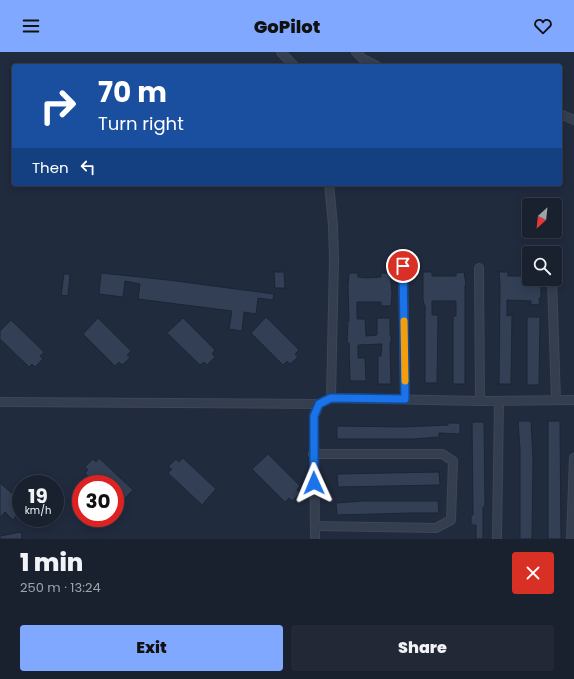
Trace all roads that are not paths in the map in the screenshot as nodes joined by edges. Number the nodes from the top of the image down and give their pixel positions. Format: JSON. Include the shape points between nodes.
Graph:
{"nodes":[{"id":1,"x":281,"y":52,"type":"edge"},
{"id":2,"x":356,"y":52,"type":"edge"},
{"id":3,"x":292,"y":64,"type":"edge"},
{"id":4,"x":373,"y":64,"type":"edge"},
{"id":5,"x":562,"y":115,"type":"edge"},
{"id":6,"x":574,"y":120,"type":"edge"},
{"id":7,"x":329,"y":186,"type":"edge"},
{"id":8,"x":403,"y":266,"type":"dead end"},
{"id":9,"x":479,"y":268,"type":"dead end"},
{"id":10,"x":552,"y":286,"type":"edge"},
{"id":11,"x":331,"y":398,"type":"junction"},
{"id":12,"x":405,"y":399,"type":"junction"},
{"id":13,"x":556,"y":400,"type":"junction"},
{"id":14,"x":574,"y":400,"type":"edge"},
{"id":15,"x":480,"y":401,"type":"junction"},
{"id":16,"x":499,"y":401,"type":"junction"},
{"id":17,"x":0,"y":402,"type":"edge"},
{"id":18,"x":319,"y":404,"type":"junction"},
{"id":19,"x":313,"y":454,"type":"junction"},
{"id":20,"x":574,"y":458,"type":"edge"},
{"id":21,"x":315,"y":526,"type":"junction"},
{"id":22,"x":315,"y":539,"type":"edge"},
{"id":23,"x":497,"y":539,"type":"edge"},
{"id":24,"x":571,"y":539,"type":"edge"}],
"edges":[{"from":1,"to":3,"type":"street"},
{"from":2,"to":4,"type":"street"},
{"from":5,"to":6,"type":"street"},
{"from":7,"to":11,"type":"street","via":[[334,259]]},
{"from":8,"to":12,"type":"street"},
{"from":9,"to":15,"type":"street"},
{"from":10,"to":13,"type":"street"},
{"from":11,"to":12,"type":"street"},
{"from":11,"to":18,"type":"street"},
{"from":12,"to":15,"type":"street"},
{"from":13,"to":14,"type":"street"},
{"from":13,"to":16,"type":"street"},
{"from":15,"to":16,"type":"street"},
{"from":16,"to":23,"type":"street"},
{"from":17,"to":18,"type":"street"},
{"from":18,"to":19,"type":"street","via":[[314,416]]},
{"from":19,"to":21,"type":"street"},
{"from":19,"to":21,"type":"street","via":[[442,454],[453,462],[451,520],[436,528]]},
{"from":20,"to":24,"type":"street"},
{"from":21,"to":22,"type":"street"}]}
